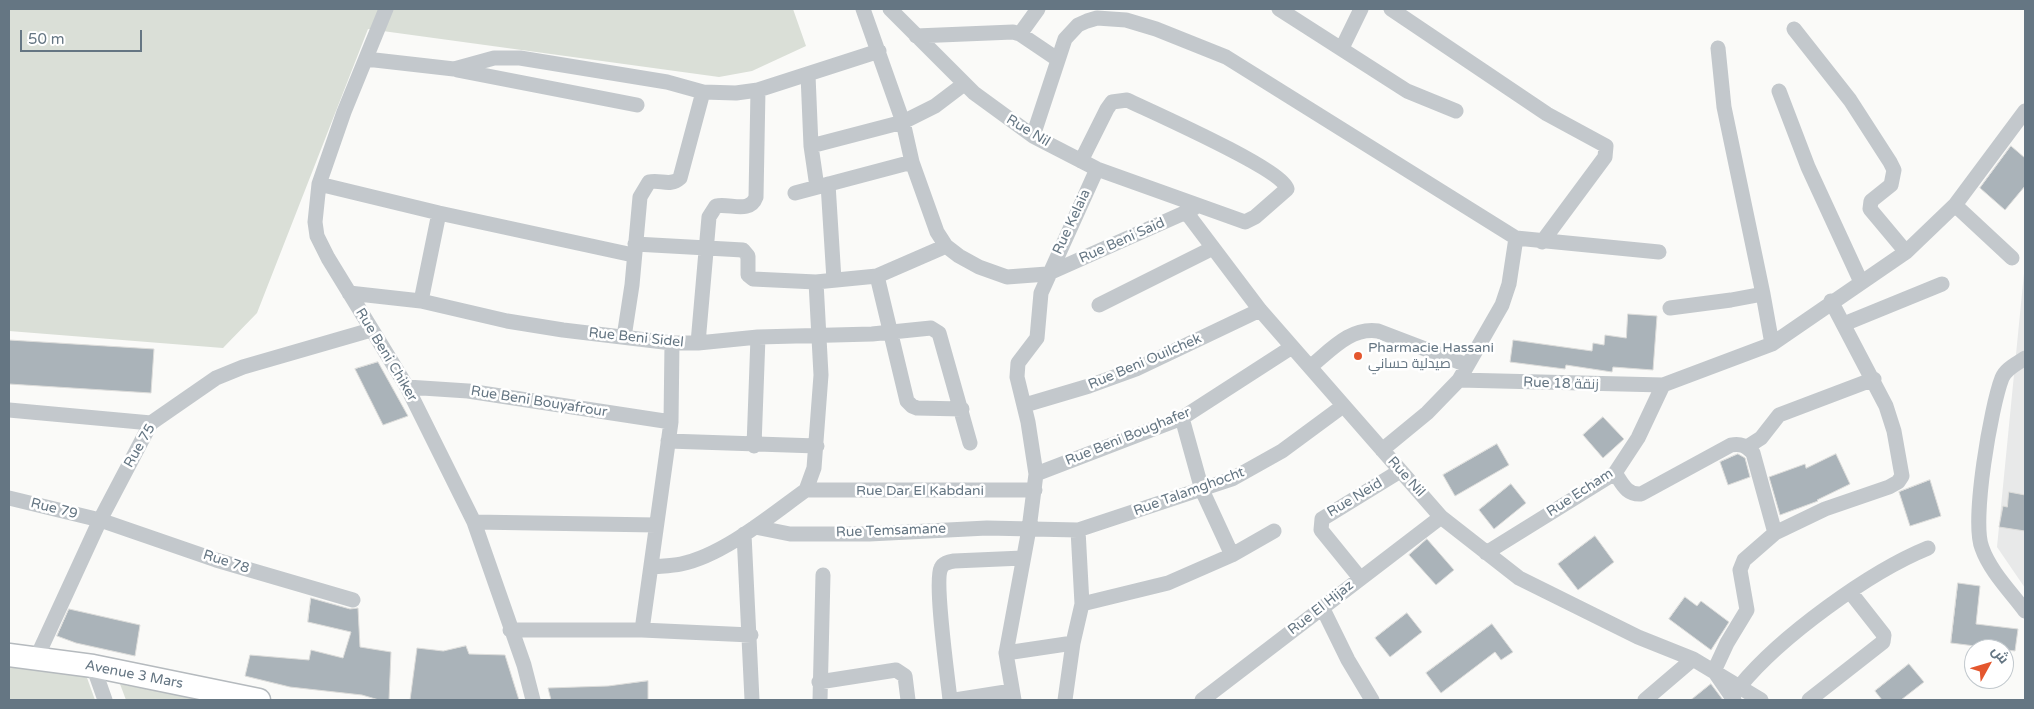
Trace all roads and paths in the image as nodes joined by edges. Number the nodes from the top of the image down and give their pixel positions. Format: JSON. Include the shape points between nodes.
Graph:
{"nodes":[{"id":1,"x":386,"y":9,"type":"edge"},
{"id":2,"x":863,"y":9,"type":"edge"},
{"id":3,"x":1038,"y":9,"type":"edge"},
{"id":4,"x":1279,"y":9,"type":"edge"},
{"id":5,"x":1361,"y":9,"type":"edge"},
{"id":6,"x":1391,"y":9,"type":"edge"},
{"id":7,"x":895,"y":11,"type":"edge"},
{"id":8,"x":1794,"y":29,"type":"dead end"},
{"id":9,"x":1020,"y":34,"type":"junction"},
{"id":10,"x":916,"y":36,"type":"junction"},
{"id":11,"x":1342,"y":48,"type":"junction"},
{"id":12,"x":1718,"y":48,"type":"dead end"},
{"id":13,"x":879,"y":51,"type":"junction"},
{"id":14,"x":366,"y":59,"type":"junction"},
{"id":15,"x":1057,"y":60,"type":"junction"},
{"id":16,"x":454,"y":69,"type":"junction"},
{"id":17,"x":808,"y":74,"type":"junction"},
{"id":18,"x":964,"y":84,"type":"junction"},
{"id":19,"x":758,"y":90,"type":"junction"},
{"id":20,"x":1779,"y":91,"type":"dead end"},
{"id":21,"x":703,"y":92,"type":"junction"},
{"id":22,"x":637,"y":105,"type":"dead end"},
{"id":23,"x":1456,"y":111,"type":"dead end"},
{"id":24,"x":2025,"y":111,"type":"edge"},
{"id":25,"x":903,"y":122,"type":"junction"},
{"id":26,"x":1033,"y":136,"type":"junction"},
{"id":27,"x":811,"y":146,"type":"junction"},
{"id":28,"x":1081,"y":161,"type":"junction"},
{"id":29,"x":912,"y":162,"type":"junction"},
{"id":30,"x":1097,"y":169,"type":"junction"},
{"id":31,"x":320,"y":184,"type":"junction"},
{"id":32,"x":822,"y":186,"type":"junction"},
{"id":33,"x":796,"y":193,"type":"dead end"},
{"id":34,"x":1955,"y":205,"type":"junction"},
{"id":35,"x":1191,"y":210,"type":"junction"},
{"id":36,"x":439,"y":213,"type":"junction"},
{"id":37,"x":1516,"y":238,"type":"junction"},
{"id":38,"x":1542,"y":242,"type":"junction"},
{"id":39,"x":946,"y":246,"type":"junction"},
{"id":40,"x":1213,"y":248,"type":"junction"},
{"id":41,"x":634,"y":249,"type":"junction"},
{"id":42,"x":705,"y":249,"type":"junction"},
{"id":43,"x":1659,"y":252,"type":"dead end"},
{"id":44,"x":1906,"y":252,"type":"junction"},
{"id":45,"x":2012,"y":258,"type":"dead end"},
{"id":46,"x":1047,"y":274,"type":"junction"},
{"id":47,"x":877,"y":276,"type":"junction"},
{"id":48,"x":834,"y":280,"type":"junction"},
{"id":49,"x":816,"y":282,"type":"junction"},
{"id":50,"x":1861,"y":282,"type":"junction"},
{"id":51,"x":1942,"y":284,"type":"dead end"},
{"id":52,"x":349,"y":293,"type":"junction"},
{"id":53,"x":1763,"y":294,"type":"junction"},
{"id":54,"x":421,"y":301,"type":"junction"},
{"id":55,"x":1831,"y":301,"type":"junction"},
{"id":56,"x":1099,"y":305,"type":"dead end"},
{"id":57,"x":1670,"y":308,"type":"dead end"},
{"id":58,"x":1260,"y":310,"type":"junction"},
{"id":59,"x":1844,"y":324,"type":"junction"},
{"id":60,"x":371,"y":330,"type":"junction"},
{"id":61,"x":890,"y":332,"type":"junction"},
{"id":62,"x":624,"y":337,"type":"junction"},
{"id":63,"x":758,"y":337,"type":"junction"},
{"id":64,"x":820,"y":337,"type":"junction"},
{"id":65,"x":672,"y":343,"type":"junction"},
{"id":66,"x":698,"y":343,"type":"junction"},
{"id":67,"x":1772,"y":344,"type":"junction"},
{"id":68,"x":1292,"y":347,"type":"junction"},
{"id":69,"x":2025,"y":358,"type":"edge"},
{"id":70,"x":1467,"y":365,"type":"junction"},
{"id":71,"x":1310,"y":367,"type":"junction"},
{"id":72,"x":1874,"y":379,"type":"junction"},
{"id":73,"x":1459,"y":380,"type":"junction"},
{"id":74,"x":1663,"y":385,"type":"junction"},
{"id":75,"x":407,"y":387,"type":"junction"},
{"id":76,"x":1025,"y":405,"type":"junction"},
{"id":77,"x":1343,"y":406,"type":"junction"},
{"id":78,"x":962,"y":409,"type":"junction"},
{"id":79,"x":9,"y":410,"type":"edge"},
{"id":80,"x":1182,"y":418,"type":"junction"},
{"id":81,"x":671,"y":422,"type":"junction"},
{"id":82,"x":151,"y":423,"type":"junction"},
{"id":83,"x":668,"y":441,"type":"junction"},
{"id":84,"x":970,"y":443,"type":"dead end"},
{"id":85,"x":754,"y":446,"type":"junction"},
{"id":86,"x":816,"y":446,"type":"junction"},
{"id":87,"x":1747,"y":447,"type":"junction"},
{"id":88,"x":1382,"y":450,"type":"junction"},
{"id":89,"x":1400,"y":471,"type":"junction"},
{"id":90,"x":1615,"y":473,"type":"junction"},
{"id":91,"x":1036,"y":474,"type":"junction"},
{"id":92,"x":806,"y":490,"type":"junction"},
{"id":93,"x":1035,"y":490,"type":"junction"},
{"id":94,"x":1202,"y":490,"type":"junction"},
{"id":95,"x":9,"y":498,"type":"edge"},
{"id":96,"x":1441,"y":517,"type":"junction"},
{"id":97,"x":100,"y":520,"type":"junction"},
{"id":98,"x":474,"y":522,"type":"junction"},
{"id":99,"x":656,"y":526,"type":"junction"},
{"id":100,"x":1029,"y":529,"type":"junction"},
{"id":101,"x":749,"y":530,"type":"junction"},
{"id":102,"x":1078,"y":530,"type":"junction"},
{"id":103,"x":1274,"y":531,"type":"dead end"},
{"id":104,"x":1775,"y":533,"type":"junction"},
{"id":105,"x":1928,"y":548,"type":"dead end"},
{"id":106,"x":1486,"y":553,"type":"junction"},
{"id":107,"x":1232,"y":555,"type":"junction"},
{"id":108,"x":1023,"y":558,"type":"junction"},
{"id":109,"x":651,"y":567,"type":"junction"},
{"id":110,"x":824,"y":574,"type":"dead end"},
{"id":111,"x":1360,"y":578,"type":"junction"},
{"id":112,"x":1851,"y":593,"type":"junction"},
{"id":113,"x":353,"y":600,"type":"dead end"},
{"id":114,"x":1082,"y":604,"type":"junction"},
{"id":115,"x":1322,"y":607,"type":"junction"},
{"id":116,"x":2025,"y":611,"type":"edge"},
{"id":117,"x":510,"y":630,"type":"junction"},
{"id":118,"x":642,"y":630,"type":"junction"},
{"id":119,"x":750,"y":635,"type":"junction"},
{"id":120,"x":1073,"y":643,"type":"junction"},
{"id":121,"x":1006,"y":653,"type":"junction"},
{"id":122,"x":9,"y":655,"type":"edge"},
{"id":123,"x":36,"y":659,"type":"junction"},
{"id":124,"x":1693,"y":660,"type":"junction"},
{"id":125,"x":93,"y":666,"type":"junction"},
{"id":126,"x":1714,"y":670,"type":"junction"},
{"id":127,"x":819,"y":682,"type":"junction"},
{"id":128,"x":1740,"y":686,"type":"junction"},
{"id":129,"x":1013,"y":696,"type":"edge"},
{"id":130,"x":106,"y":700,"type":"edge"},
{"id":131,"x":259,"y":700,"type":"edge"},
{"id":132,"x":533,"y":700,"type":"edge"},
{"id":133,"x":752,"y":700,"type":"edge"},
{"id":134,"x":820,"y":700,"type":"edge"},
{"id":135,"x":908,"y":700,"type":"edge"},
{"id":136,"x":950,"y":700,"type":"edge"},
{"id":137,"x":955,"y":700,"type":"edge"},
{"id":138,"x":1065,"y":700,"type":"edge"},
{"id":139,"x":1202,"y":700,"type":"edge"},
{"id":140,"x":1372,"y":700,"type":"edge"},
{"id":141,"x":1645,"y":700,"type":"edge"},
{"id":142,"x":1734,"y":700,"type":"edge"},
{"id":143,"x":1761,"y":700,"type":"edge"},
{"id":144,"x":1809,"y":700,"type":"edge"}],
"edges":[{"from":1,"to":14,"type":"street","name":"Rue Beni Chiker"},
{"from":2,"to":13,"type":"street"},
{"from":3,"to":9,"type":"street"},
{"from":4,"to":11,"type":"street"},
{"from":5,"to":11,"type":"street"},
{"from":6,"to":38,"type":"street","via":[[1547,114],[1606,146],[1605,157]]},
{"from":7,"to":10,"type":"street","name":"Rue Nil"},
{"from":8,"to":44,"type":"street","via":[[1850,100],[1890,162],[1894,170],[1891,185],[1871,201],[1870,209]]},
{"from":9,"to":10,"type":"street","via":[[1002,31]]},
{"from":9,"to":15,"type":"street"},
{"from":10,"to":18,"type":"street","name":"Rue Nil"},
{"from":11,"to":23,"type":"street","via":[[1407,91]]},
{"from":12,"to":53,"type":"street","via":[[1724,107]]},
{"from":13,"to":17,"type":"street"},
{"from":13,"to":25,"type":"street"},
{"from":14,"to":16,"type":"street"},
{"from":14,"to":31,"type":"street","name":"Rue Beni Chiker"},
{"from":15,"to":26,"type":"street"},
{"from":15,"to":37,"type":"street","via":[[1065,39],[1078,25],[1097,18],[1119,19],[1164,31],[1226,57]]},
{"from":16,"to":21,"type":"street","via":[[494,58],[520,58],[667,82]]},
{"from":16,"to":22,"type":"street"},
{"from":17,"to":19,"type":"street"},
{"from":17,"to":27,"type":"street"},
{"from":18,"to":25,"type":"street","via":[[934,106]]},
{"from":18,"to":26,"type":"street","name":"Rue Nil"},
{"from":19,"to":21,"type":"street"},
{"from":19,"to":42,"type":"street","via":[[756,197],[748,206],[720,205],[714,208],[709,217]]},
{"from":20,"to":50,"type":"street","via":[[1808,167]]},
{"from":21,"to":41,"type":"street","via":[[680,178],[674,182],[649,182],[642,192]]},
{"from":24,"to":34,"type":"street"},
{"from":25,"to":27,"type":"street"},
{"from":25,"to":29,"type":"street"},
{"from":26,"to":28,"type":"street","name":"Rue Nil"},
{"from":27,"to":32,"type":"street"},
{"from":28,"to":30,"type":"street","name":"Rue Nil"},
{"from":28,"to":35,"type":"street","via":[[1112,102],[1127,100],[1257,164],[1282,180],[1287,189],[1245,222]]},
{"from":29,"to":32,"type":"street"},
{"from":29,"to":39,"type":"street","via":[[937,232]]},
{"from":30,"to":35,"type":"street","name":"Rue Nil"},
{"from":30,"to":46,"type":"street","name":"Rue Kelaia"},
{"from":31,"to":36,"type":"street"},
{"from":31,"to":52,"type":"street","name":"Rue Beni Chiker","via":[[316,207],[317,236]]},
{"from":32,"to":33,"type":"street"},
{"from":32,"to":48,"type":"street"},
{"from":34,"to":44,"type":"street"},
{"from":34,"to":45,"type":"street"},
{"from":35,"to":40,"type":"street","name":"Rue Nil"},
{"from":35,"to":46,"type":"street","name":"Rue Beni Said"},
{"from":36,"to":41,"type":"street"},
{"from":36,"to":54,"type":"street"},
{"from":37,"to":38,"type":"street"},
{"from":37,"to":70,"type":"street","via":[[1509,284],[1502,305]]},
{"from":38,"to":43,"type":"street"},
{"from":39,"to":46,"type":"street","name":"Rue Beni Said","via":[[959,256],[997,274],[1018,278]]},
{"from":39,"to":47,"type":"street"},
{"from":40,"to":56,"type":"street"},
{"from":40,"to":58,"type":"street","name":"Rue Nil"},
{"from":41,"to":42,"type":"street"},
{"from":41,"to":62,"type":"street"},
{"from":42,"to":49,"type":"street","via":[[743,250],[748,256],[748,275],[753,279]]},
{"from":42,"to":66,"type":"street"},
{"from":44,"to":50,"type":"street"},
{"from":46,"to":76,"type":"street","name":"Rue Kelaia","via":[[1038,306],[1038,338],[1018,363],[1017,377]]},
{"from":47,"to":48,"type":"street"},
{"from":47,"to":61,"type":"street"},
{"from":48,"to":49,"type":"street"},
{"from":49,"to":64,"type":"street"},
{"from":50,"to":55,"type":"street"},
{"from":51,"to":59,"type":"street"},
{"from":52,"to":54,"type":"street","name":"Rue Beni Sidel"},
{"from":52,"to":60,"type":"street","name":"Rue Beni Chiker"},
{"from":53,"to":57,"type":"street"},
{"from":53,"to":67,"type":"street"},
{"from":54,"to":62,"type":"street","name":"Rue Beni Sidel","via":[[508,321]]},
{"from":55,"to":59,"type":"street"},
{"from":55,"to":67,"type":"street"},
{"from":58,"to":68,"type":"street","name":"Rue Nil"},
{"from":58,"to":76,"type":"street","name":"Rue Beni Ouilchek","via":[[1136,369]]},
{"from":59,"to":72,"type":"street"},
{"from":60,"to":75,"type":"street","name":"Rue Beni Chiker"},
{"from":60,"to":82,"type":"street","name":"Rue 75","via":[[243,367],[216,378]]},
{"from":61,"to":64,"type":"street","name":"Rue Beni Sidel"},
{"from":61,"to":78,"type":"street","via":[[905,395],[912,406]]},
{"from":61,"to":78,"type":"street","name":"Rue Beni Sidel","via":[[926,328],[938,332]]},
{"from":62,"to":65,"type":"street","name":"Rue Beni Sidel"},
{"from":63,"to":64,"type":"street","name":"Rue Beni Sidel"},
{"from":63,"to":66,"type":"street","name":"Rue Beni Sidel"},
{"from":63,"to":85,"type":"street"},
{"from":64,"to":86,"type":"street"},
{"from":65,"to":66,"type":"street","name":"Rue Beni Sidel"},
{"from":65,"to":81,"type":"street"},
{"from":67,"to":74,"type":"street"},
{"from":68,"to":71,"type":"street","name":"Rue Nil"},
{"from":68,"to":80,"type":"street","name":"Rue Beni Boughafer"},
{"from":69,"to":116,"type":"street","via":[[2003,376],[1990,417],[1977,524],[1982,549],[1992,568]]},
{"from":70,"to":71,"type":"street","via":[[1378,330],[1365,329],[1350,335]]},
{"from":70,"to":73,"type":"street"},
{"from":71,"to":77,"type":"street","name":"Rue Nil"},
{"from":72,"to":87,"type":"street","via":[[1778,415],[1768,431]]},
{"from":72,"to":104,"type":"street","via":[[1894,431],[1903,472],[1898,482],[1825,509]]},
{"from":73,"to":74,"type":"street","name":"Rue 18 زنقة"},
{"from":73,"to":88,"type":"street","via":[[1427,413]]},
{"from":74,"to":90,"type":"street","name":"Rue Echam","via":[[1638,438]]},
{"from":75,"to":81,"type":"street","name":"Rue Beni Bouyafrour","via":[[468,391]]},
{"from":75,"to":98,"type":"street","name":"Rue Beni Chiker"},
{"from":76,"to":91,"type":"street","name":"Rue Kelaia"},
{"from":77,"to":88,"type":"street","name":"Rue Nil"},
{"from":77,"to":94,"type":"street","name":"Rue Talamghocht","via":[[1282,451],[1232,479]]},
{"from":78,"to":84,"type":"street"},
{"from":79,"to":82,"type":"street"},
{"from":80,"to":91,"type":"street","name":"Rue Beni Boughafer"},
{"from":80,"to":94,"type":"street"},
{"from":81,"to":83,"type":"street"},
{"from":82,"to":97,"type":"street","name":"Rue 75"},
{"from":83,"to":85,"type":"street"},
{"from":83,"to":99,"type":"street"},
{"from":85,"to":86,"type":"street"},
{"from":86,"to":92,"type":"street","via":[[813,476]]},
{"from":87,"to":90,"type":"street","via":[[1739,443],[1732,445],[1641,494],[1626,489]]},
{"from":87,"to":104,"type":"street","via":[[1753,453]]},
{"from":88,"to":89,"type":"street","name":"Rue Nil"},
{"from":89,"to":96,"type":"street","name":"Rue Nil"},
{"from":89,"to":111,"type":"street","name":"Rue Neid","via":[[1322,519],[1321,530]]},
{"from":90,"to":106,"type":"street","name":"Rue Echam"},
{"from":91,"to":93,"type":"street","name":"Rue Kelaia"},
{"from":92,"to":93,"type":"street","name":"Rue Dar El Kabdani"},
{"from":92,"to":101,"type":"street"},
{"from":93,"to":100,"type":"street","name":"Rue Kelaia"},
{"from":94,"to":102,"type":"street","name":"Rue Talamghocht"},
{"from":94,"to":107,"type":"street"},
{"from":95,"to":97,"type":"street","name":"Rue 79"},
{"from":96,"to":106,"type":"street","name":"Rue Nil"},
{"from":96,"to":111,"type":"street","name":"Rue El Hijaz"},
{"from":97,"to":113,"type":"street","name":"Rue 78","via":[[277,579]]},
{"from":97,"to":123,"type":"street","name":"Rue 75"},
{"from":98,"to":99,"type":"street"},
{"from":98,"to":117,"type":"street","name":"Rue Beni Chiker"},
{"from":99,"to":109,"type":"street"},
{"from":100,"to":101,"type":"street","name":"Rue Temsamane","via":[[869,534],[790,534]]},
{"from":100,"to":102,"type":"street","name":"Rue Talamghocht"},
{"from":100,"to":108,"type":"street","name":"Rue Kelaia"},
{"from":101,"to":109,"type":"street","via":[[693,561]]},
{"from":101,"to":119,"type":"street"},
{"from":102,"to":114,"type":"street"},
{"from":103,"to":107,"type":"street"},
{"from":104,"to":126,"type":"street","via":[[1744,560],[1740,570],[1746,610]]},
{"from":105,"to":112,"type":"street","via":[[1893,565]]},
{"from":106,"to":124,"type":"street","name":"Rue Nil","via":[[1519,578],[1638,637]]},
{"from":107,"to":114,"type":"street","via":[[1168,583]]},
{"from":108,"to":121,"type":"street","name":"Rue Kelaia"},
{"from":108,"to":136,"type":"street","via":[[954,561],[945,563],[939,572]]},
{"from":109,"to":118,"type":"street"},
{"from":110,"to":127,"type":"street"},
{"from":111,"to":115,"type":"street","name":"Rue El Hijaz"},
{"from":112,"to":128,"type":"street","via":[[1772,651]]},
{"from":112,"to":144,"type":"street","via":[[1884,635],[1883,642]]},
{"from":114,"to":120,"type":"street"},
{"from":115,"to":139,"type":"street","name":"Rue El Hijaz"},
{"from":115,"to":140,"type":"street"},
{"from":117,"to":118,"type":"street"},
{"from":117,"to":132,"type":"street","name":"Rue Beni Chiker"},
{"from":118,"to":119,"type":"street"},
{"from":119,"to":133,"type":"street"},
{"from":120,"to":121,"type":"street"},
{"from":120,"to":138,"type":"street"},
{"from":121,"to":129,"type":"street","name":"Rue Kelaia"},
{"from":122,"to":123,"type":"main road","name":"Avenue 3 Mars"},
{"from":123,"to":125,"type":"main road","name":"Avenue 3 Mars"},
{"from":124,"to":126,"type":"street","name":"Rue Nil"},
{"from":124,"to":141,"type":"street"},
{"from":125,"to":130,"type":"street"},
{"from":125,"to":131,"type":"main road","name":"Avenue 3 Mars"},
{"from":126,"to":128,"type":"street","name":"Rue Nil"},
{"from":126,"to":142,"type":"street"},
{"from":127,"to":134,"type":"street"},
{"from":127,"to":135,"type":"street","via":[[896,670],[905,676]]},
{"from":128,"to":143,"type":"street","name":"Rue Nil"},
{"from":129,"to":137,"type":"street"}]}
